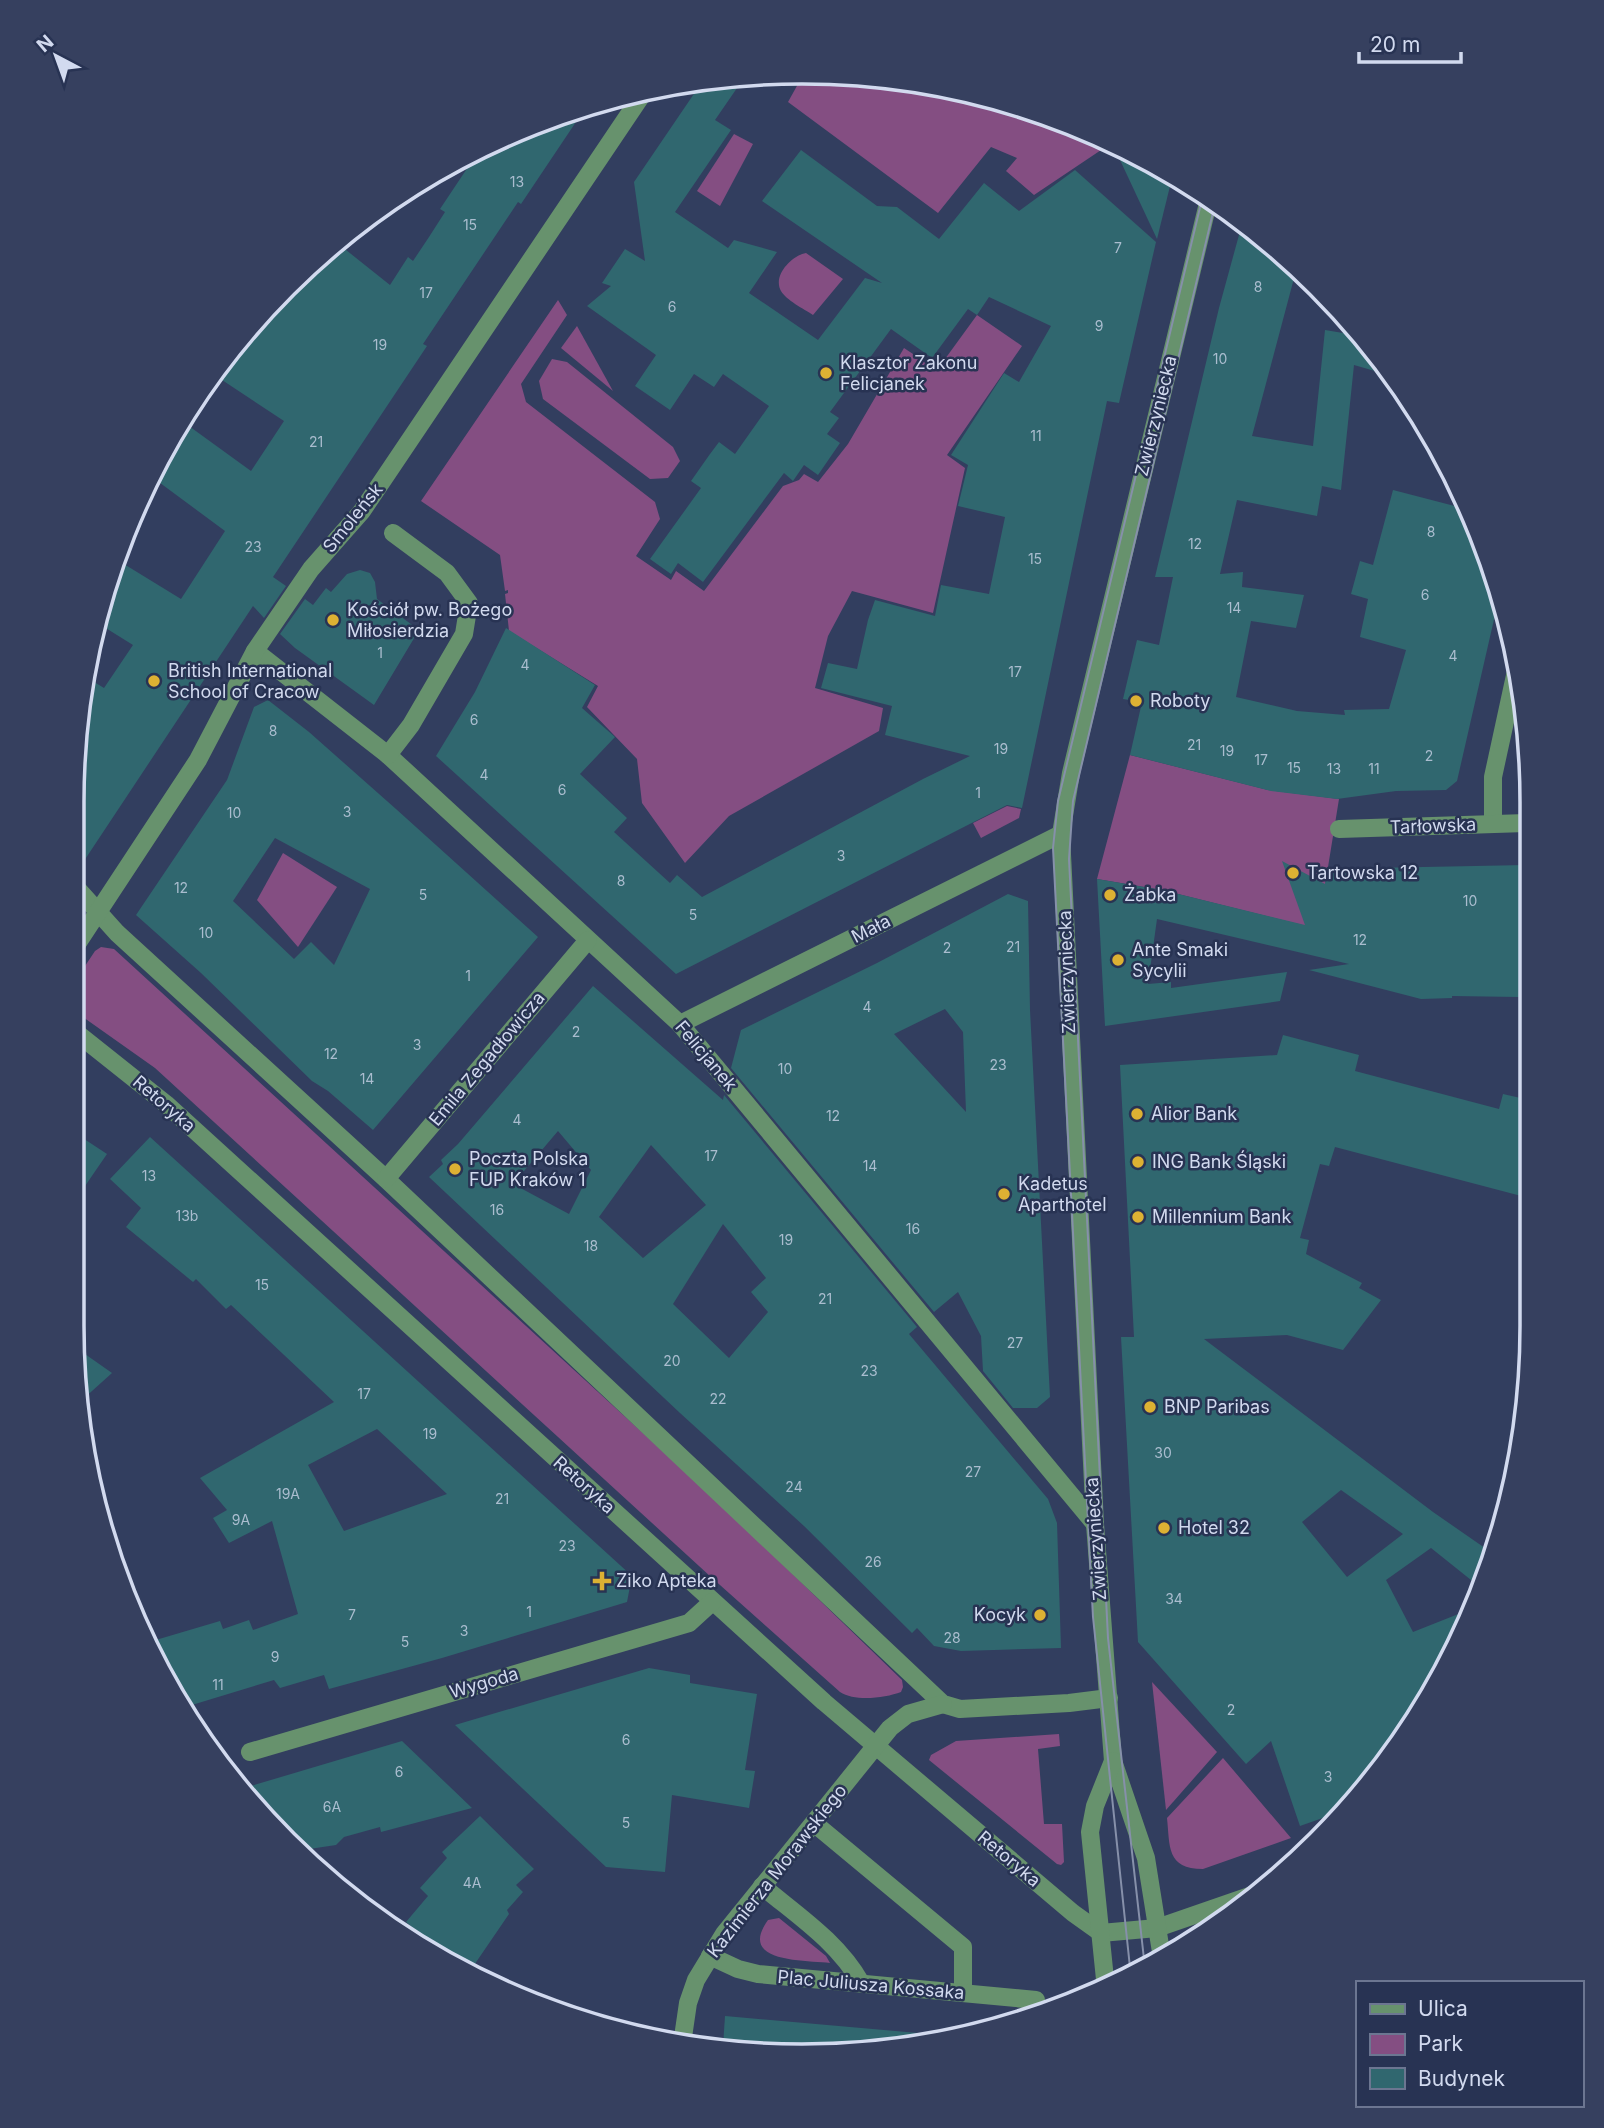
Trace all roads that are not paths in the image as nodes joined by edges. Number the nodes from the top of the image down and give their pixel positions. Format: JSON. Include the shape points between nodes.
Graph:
{"nodes":[{"id":1,"x":636,"y":104,"type":"edge"},
{"id":2,"x":1207,"y":209,"type":"edge"},
{"id":3,"x":393,"y":533,"type":"dead end"},
{"id":4,"x":255,"y":650,"type":"junction"},
{"id":5,"x":1511,"y":693,"type":"edge"},
{"id":6,"x":388,"y":755,"type":"junction"},
{"id":7,"x":1520,"y":823,"type":"edge"},
{"id":8,"x":1493,"y":824,"type":"junction"},
{"id":9,"x":1339,"y":829,"type":"dead end"},
{"id":10,"x":1061,"y":834,"type":"junction"},
{"id":11,"x":84,"y":896,"type":"edge"},
{"id":12,"x":98,"y":911,"type":"junction"},
{"id":13,"x":84,"y":933,"type":"edge"},
{"id":14,"x":589,"y":940,"type":"junction"},
{"id":15,"x":680,"y":1024,"type":"junction"},
{"id":16,"x":84,"y":1039,"type":"edge"},
{"id":17,"x":386,"y":1179,"type":"junction"},
{"id":18,"x":1094,"y":1524,"type":"junction"},
{"id":19,"x":712,"y":1602,"type":"junction"},
{"id":20,"x":1109,"y":1698,"type":"junction"},
{"id":21,"x":943,"y":1704,"type":"junction"},
{"id":22,"x":875,"y":1745,"type":"junction"},
{"id":23,"x":250,"y":1752,"type":"dead end"},
{"id":24,"x":1113,"y":1761,"type":"junction"},
{"id":25,"x":815,"y":1824,"type":"junction"},
{"id":26,"x":762,"y":1886,"type":"junction"},
{"id":27,"x":1229,"y":1903,"type":"edge"},
{"id":28,"x":1157,"y":1928,"type":"junction"},
{"id":29,"x":1101,"y":1933,"type":"junction"},
{"id":30,"x":1160,"y":1948,"type":"edge"},
{"id":31,"x":710,"y":1956,"type":"junction"},
{"id":32,"x":1105,"y":1977,"type":"edge"},
{"id":33,"x":861,"y":1983,"type":"junction"},
{"id":34,"x":963,"y":1993,"type":"junction"},
{"id":35,"x":1036,"y":2000,"type":"dead end"},
{"id":36,"x":684,"y":2034,"type":"edge"}],
"edges":[{"from":1,"to":4,"type":"street","name":"Smoleńsk","via":[[362,512],[311,569]]},
{"from":2,"to":10,"type":"street","name":"Zwierzyniecka","via":[[1071,772]]},
{"from":3,"to":6,"type":"street","via":[[447,573],[469,603],[464,634],[411,725]]},
{"from":4,"to":6,"type":"street","name":"Felicjanek"},
{"from":4,"to":12,"type":"street","name":"Smoleńsk","via":[[198,760]]},
{"from":5,"to":8,"type":"street","via":[[1493,777]]},
{"from":6,"to":14,"type":"street","name":"Felicjanek"},
{"from":7,"to":8,"type":"street","name":"Tarłowska"},
{"from":8,"to":9,"type":"street","name":"Tarłowska"},
{"from":10,"to":15,"type":"street","name":"Mała"},
{"from":10,"to":18,"type":"street","name":"Zwierzyniecka"},
{"from":11,"to":12,"type":"street"},
{"from":12,"to":13,"type":"street","name":"Smoleńsk"},
{"from":12,"to":17,"type":"street"},
{"from":14,"to":15,"type":"street","name":"Felicjanek"},
{"from":14,"to":17,"type":"street","name":"Emila Zegadłowicza"},
{"from":15,"to":18,"type":"street","name":"Felicjanek"},
{"from":16,"to":19,"type":"street","name":"Retoryka","via":[[166,1104]]},
{"from":17,"to":21,"type":"street"},
{"from":18,"to":20,"type":"street","name":"Zwierzyniecka"},
{"from":19,"to":22,"type":"street","name":"Retoryka"},
{"from":19,"to":23,"type":"street","name":"Wygoda","via":[[689,1623]]},
{"from":20,"to":21,"type":"street","via":[[960,1709]]},
{"from":20,"to":24,"type":"street","name":"Zwierzyniecka"},
{"from":21,"to":22,"type":"street","name":"Kazimierza Morawskiego","via":[[898,1720]]},
{"from":22,"to":25,"type":"street","name":"Kazimierza Morawskiego"},
{"from":22,"to":29,"type":"street","name":"Retoryka"},
{"from":24,"to":28,"type":"street","name":"Zwierzyniecka","via":[[1142,1844]]},
{"from":24,"to":29,"type":"street","name":"Zwierzyniecka","via":[[1090,1832]]},
{"from":25,"to":26,"type":"street","name":"Kazimierza Morawskiego"},
{"from":25,"to":34,"type":"street","via":[[963,1947]]},
{"from":26,"to":31,"type":"street","name":"Kazimierza Morawskiego"},
{"from":26,"to":33,"type":"street","via":[[834,1945]]},
{"from":27,"to":28,"type":"street"},
{"from":28,"to":29,"type":"street"},
{"from":28,"to":30,"type":"street","name":"Zwierzyniecka"},
{"from":29,"to":32,"type":"street","name":"Zwierzyniecka"},
{"from":31,"to":33,"type":"street","name":"Plac Juliusza Kossaka","via":[[758,1975]]},
{"from":31,"to":36,"type":"street","name":"Kazimierza Morawskiego","via":[[688,2003]]},
{"from":33,"to":34,"type":"street","name":"Plac Juliusza Kossaka"},
{"from":34,"to":35,"type":"street","name":"Plac Juliusza Kossaka"}]}
